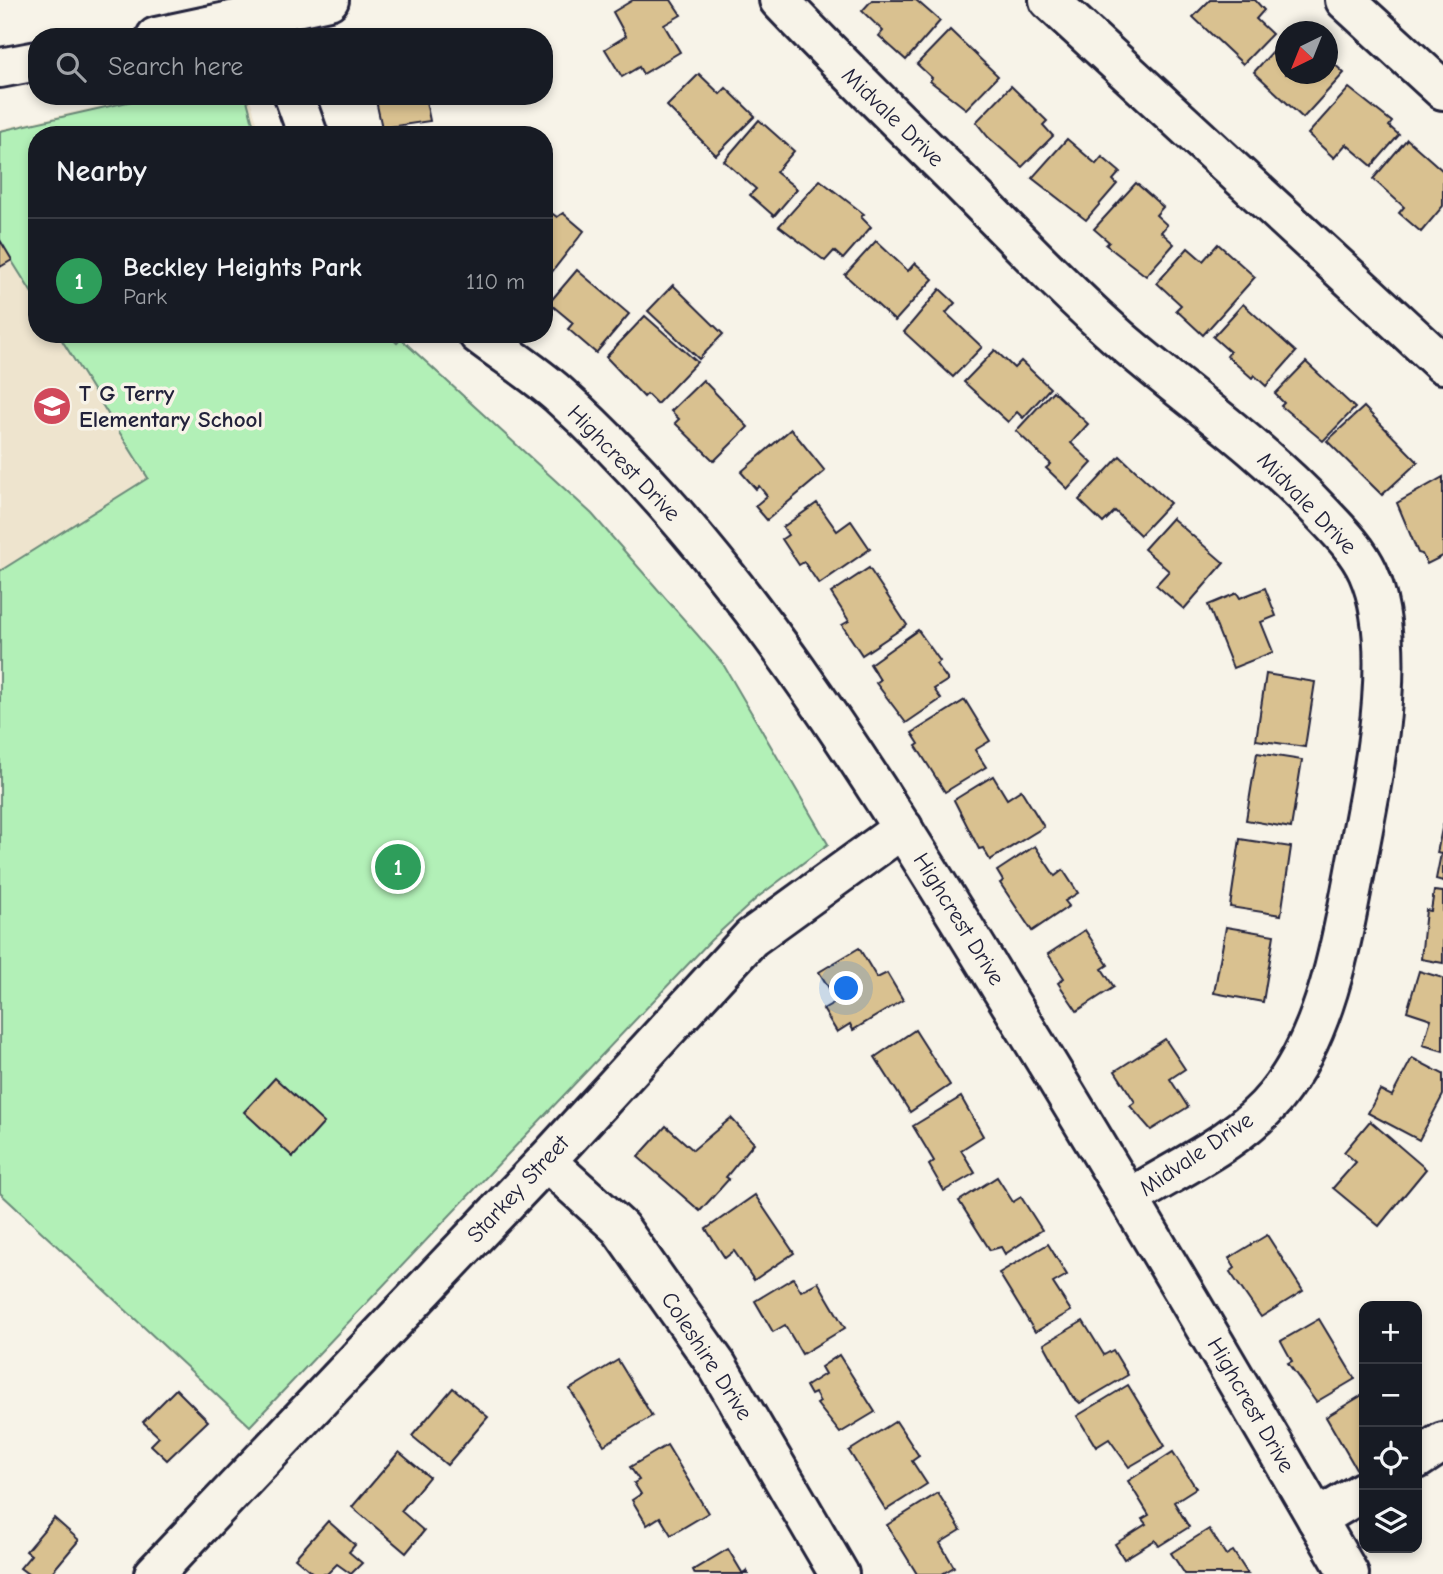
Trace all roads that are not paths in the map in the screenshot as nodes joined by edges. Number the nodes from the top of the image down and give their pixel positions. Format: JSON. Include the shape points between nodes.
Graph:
{"nodes":[{"id":1,"x":329,"y":0,"type":"edge"},
{"id":2,"x":779,"y":0,"type":"edge"},
{"id":3,"x":1049,"y":0,"type":"edge"},
{"id":4,"x":1345,"y":0,"type":"edge"},
{"id":5,"x":275,"y":17,"type":"edge"},
{"id":6,"x":210,"y":28,"type":"edge"},
{"id":7,"x":28,"y":63,"type":"edge"},
{"id":8,"x":0,"y":68,"type":"edge"},
{"id":9,"x":1443,"y":90,"type":"edge"},
{"id":10,"x":297,"y":105,"type":"edge"},
{"id":11,"x":305,"y":126,"type":"edge"},
{"id":12,"x":490,"y":343,"type":"edge"},
{"id":13,"x":1443,"y":364,"type":"edge"},
{"id":14,"x":903,"y":828,"type":"junction"},
{"id":15,"x":546,"y":1161,"type":"junction"},
{"id":16,"x":1130,"y":1198,"type":"junction"},
{"id":17,"x":1443,"y":1443,"type":"edge"},
{"id":18,"x":1422,"y":1456,"type":"edge"},
{"id":19,"x":1359,"y":1494,"type":"edge"},
{"id":20,"x":1317,"y":1519,"type":"junction"},
{"id":21,"x":154,"y":1574,"type":"edge"},
{"id":22,"x":839,"y":1574,"type":"edge"},
{"id":23,"x":1349,"y":1574,"type":"edge"}],
"edges":[{"from":1,"to":5,"type":"street"},
{"from":2,"to":16,"type":"street","name":"Midvale Drive","via":[[1118,338],[1257,450],[1305,495],[1348,540],[1367,569],[1376,594],[1384,657],[1372,776],[1343,934],[1300,1058],[1267,1105],[1216,1146]]},
{"from":3,"to":13,"type":"street"},
{"from":4,"to":9,"type":"street"},
{"from":5,"to":6,"type":"street"},
{"from":7,"to":8,"type":"street"},
{"from":10,"to":11,"type":"street"},
{"from":12,"to":14,"type":"street","name":"Highcrest Drive","via":[[556,393],[708,554]]},
{"from":14,"to":15,"type":"street","name":"Starkey Street","via":[[751,938]]},
{"from":14,"to":16,"type":"street","name":"Highcrest Drive"},
{"from":15,"to":21,"type":"street","name":"Starkey Street"},
{"from":15,"to":22,"type":"street","name":"Coleshire Drive","via":[[620,1228],[718,1367]]},
{"from":16,"to":20,"type":"street","name":"Highcrest Drive"},
{"from":17,"to":18,"type":"street"},
{"from":19,"to":20,"type":"street"},
{"from":20,"to":23,"type":"street","name":"Highcrest Drive"}]}
